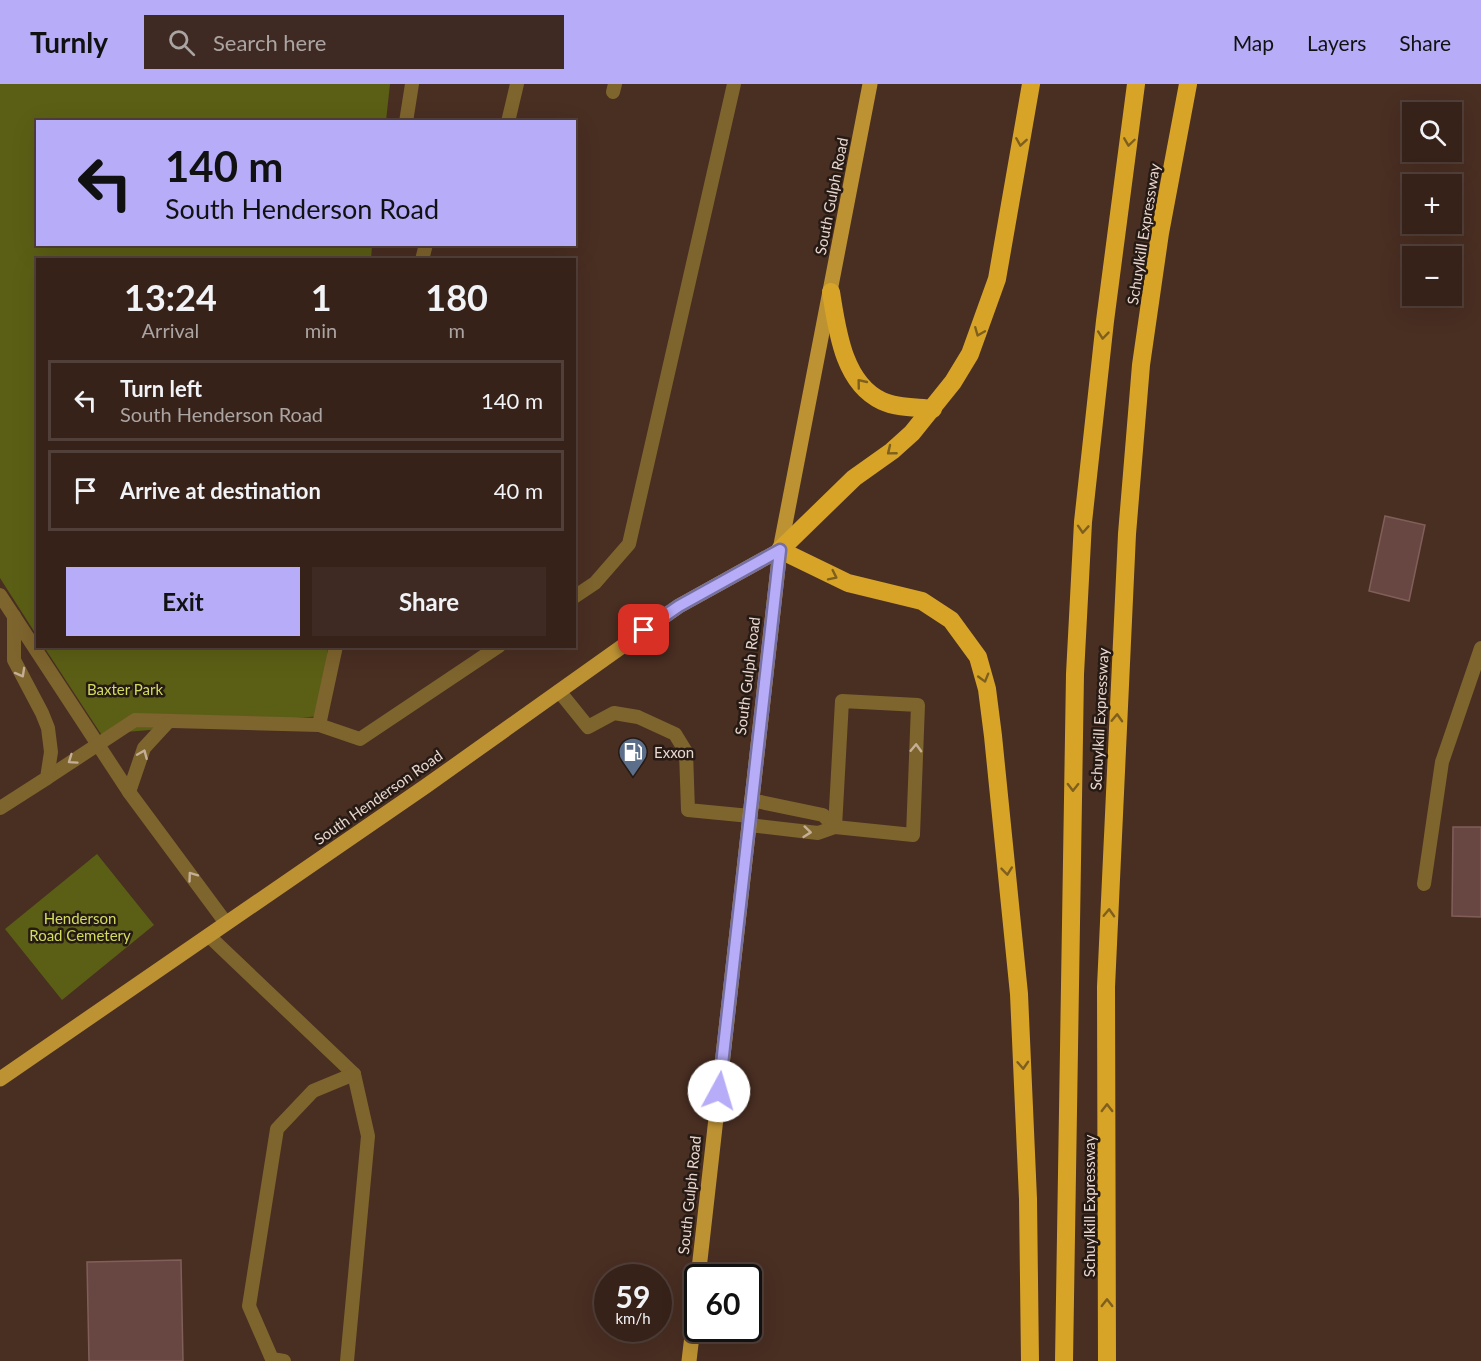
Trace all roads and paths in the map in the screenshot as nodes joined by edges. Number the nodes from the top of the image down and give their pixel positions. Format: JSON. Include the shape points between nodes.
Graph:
{"nodes":[{"id":1,"x":412,"y":84,"type":"edge"},
{"id":2,"x":516,"y":84,"type":"edge"},
{"id":3,"x":734,"y":84,"type":"edge"},
{"id":4,"x":870,"y":84,"type":"edge"},
{"id":5,"x":1031,"y":84,"type":"edge"},
{"id":6,"x":1136,"y":84,"type":"edge"},
{"id":7,"x":1188,"y":84,"type":"edge"},
{"id":8,"x":406,"y":120,"type":"edge"},
{"id":9,"x":508,"y":120,"type":"edge"},
{"id":10,"x":831,"y":291,"type":"junction"},
{"id":11,"x":933,"y":410,"type":"junction"},
{"id":12,"x":780,"y":550,"type":"junction"},
{"id":13,"x":0,"y":595,"type":"edge"},
{"id":14,"x":576,"y":595,"type":"edge"},
{"id":15,"x":14,"y":616,"type":"junction"},
{"id":16,"x":336,"y":648,"type":"edge"},
{"id":17,"x":496,"y":648,"type":"edge"},
{"id":18,"x":1481,"y":648,"type":"edge"},
{"id":19,"x":559,"y":691,"type":"junction"},
{"id":20,"x":167,"y":723,"type":"junction"},
{"id":21,"x":319,"y":725,"type":"junction"},
{"id":22,"x":97,"y":743,"type":"junction"},
{"id":23,"x":47,"y":778,"type":"junction"},
{"id":24,"x":129,"y":792,"type":"junction"},
{"id":25,"x":752,"y":800,"type":"junction"},
{"id":26,"x":0,"y":808,"type":"edge"},
{"id":27,"x":749,"y":821,"type":"junction"},
{"id":28,"x":835,"y":827,"type":"junction"},
{"id":29,"x":1424,"y":884,"type":"dead end"},
{"id":30,"x":226,"y":924,"type":"junction"},
{"id":31,"x":209,"y":936,"type":"junction"},
{"id":32,"x":354,"y":1074,"type":"junction"},
{"id":33,"x":0,"y":1079,"type":"edge"},
{"id":34,"x":700,"y":1264,"type":"edge"},
{"id":35,"x":691,"y":1342,"type":"edge"},
{"id":36,"x":284,"y":1361,"type":"edge"},
{"id":37,"x":347,"y":1361,"type":"edge"},
{"id":38,"x":689,"y":1361,"type":"edge"},
{"id":39,"x":1030,"y":1361,"type":"edge"},
{"id":40,"x":1064,"y":1361,"type":"edge"},
{"id":41,"x":1107,"y":1361,"type":"edge"}],
"edges":[{"from":1,"to":8,"type":"lane"},
{"from":2,"to":9,"type":"lane"},
{"from":3,"to":14,"type":"lane","via":[[629,544],[594,583]]},
{"from":4,"to":10,"type":"main road","name":"South Gulph Road"},
{"from":5,"to":11,"type":"highway","one_way":true,"via":[[1008,224],[989,305],[970,354]]},
{"from":6,"to":40,"type":"highway","name":"Schuylkill Expressway","one_way":true,"via":[[1085,510],[1075,674]]},
{"from":41,"to":7,"type":"highway","name":"Schuylkill Expressway","one_way":true,"via":[[1106,987],[1126,546],[1141,365],[1160,233]]},
{"from":11,"to":10,"type":"highway","one_way":true,"via":[[883,401],[864,388],[846,357]]},
{"from":10,"to":12,"type":"main road","name":"South Gulph Road"},
{"from":11,"to":12,"type":"highway","one_way":true,"via":[[892,451],[854,478]]},
{"from":12,"to":19,"type":"main road","name":"South Henderson Road","via":[[679,606]]},
{"from":12,"to":25,"type":"main road","name":"South Gulph Road"},
{"from":12,"to":39,"type":"highway","one_way":true,"via":[[848,583],[922,601],[951,620],[978,657],[993,736],[1019,994]]},
{"from":13,"to":15,"type":"lane"},
{"from":15,"to":22,"type":"lane"},
{"from":15,"to":23,"type":"lane","one_way":true,"via":[[14,660],[48,728],[51,752]]},
{"from":16,"to":21,"type":"lane"},
{"from":17,"to":21,"type":"lane","via":[[360,739]]},
{"from":18,"to":29,"type":"lane","via":[[1442,762]]},
{"from":19,"to":27,"type":"lane","via":[[588,727],[614,713],[638,717],[675,734],[686,752],[688,810]]},
{"from":19,"to":30,"type":"main road","name":"South Henderson Road"},
{"from":20,"to":21,"type":"lane"},
{"from":20,"to":22,"type":"lane","via":[[135,720]]},
{"from":24,"to":20,"type":"lane","one_way":true,"via":[[144,748]]},
{"from":22,"to":23,"type":"lane","one_way":true},
{"from":22,"to":24,"type":"lane"},
{"from":23,"to":26,"type":"lane"},
{"from":30,"to":24,"type":"lane","one_way":true},
{"from":25,"to":27,"type":"main road","name":"South Gulph Road"},
{"from":25,"to":28,"type":"lane","via":[[823,815]]},
{"from":27,"to":28,"type":"lane","one_way":true,"via":[[818,833]]},
{"from":27,"to":34,"type":"main road","name":"South Gulph Road"},
{"from":28,"to":28,"type":"lane","one_way":true,"via":[[913,835],[918,705],[842,701]]},
{"from":30,"to":31,"type":"main road","name":"South Henderson Road"},
{"from":31,"to":32,"type":"lane"},
{"from":31,"to":33,"type":"main road","name":"South Henderson Road"},
{"from":32,"to":36,"type":"lane","via":[[313,1090],[277,1129],[249,1305],[272,1359]]},
{"from":32,"to":37,"type":"lane","via":[[368,1136]]},
{"from":35,"to":38,"type":"main road"}]}
